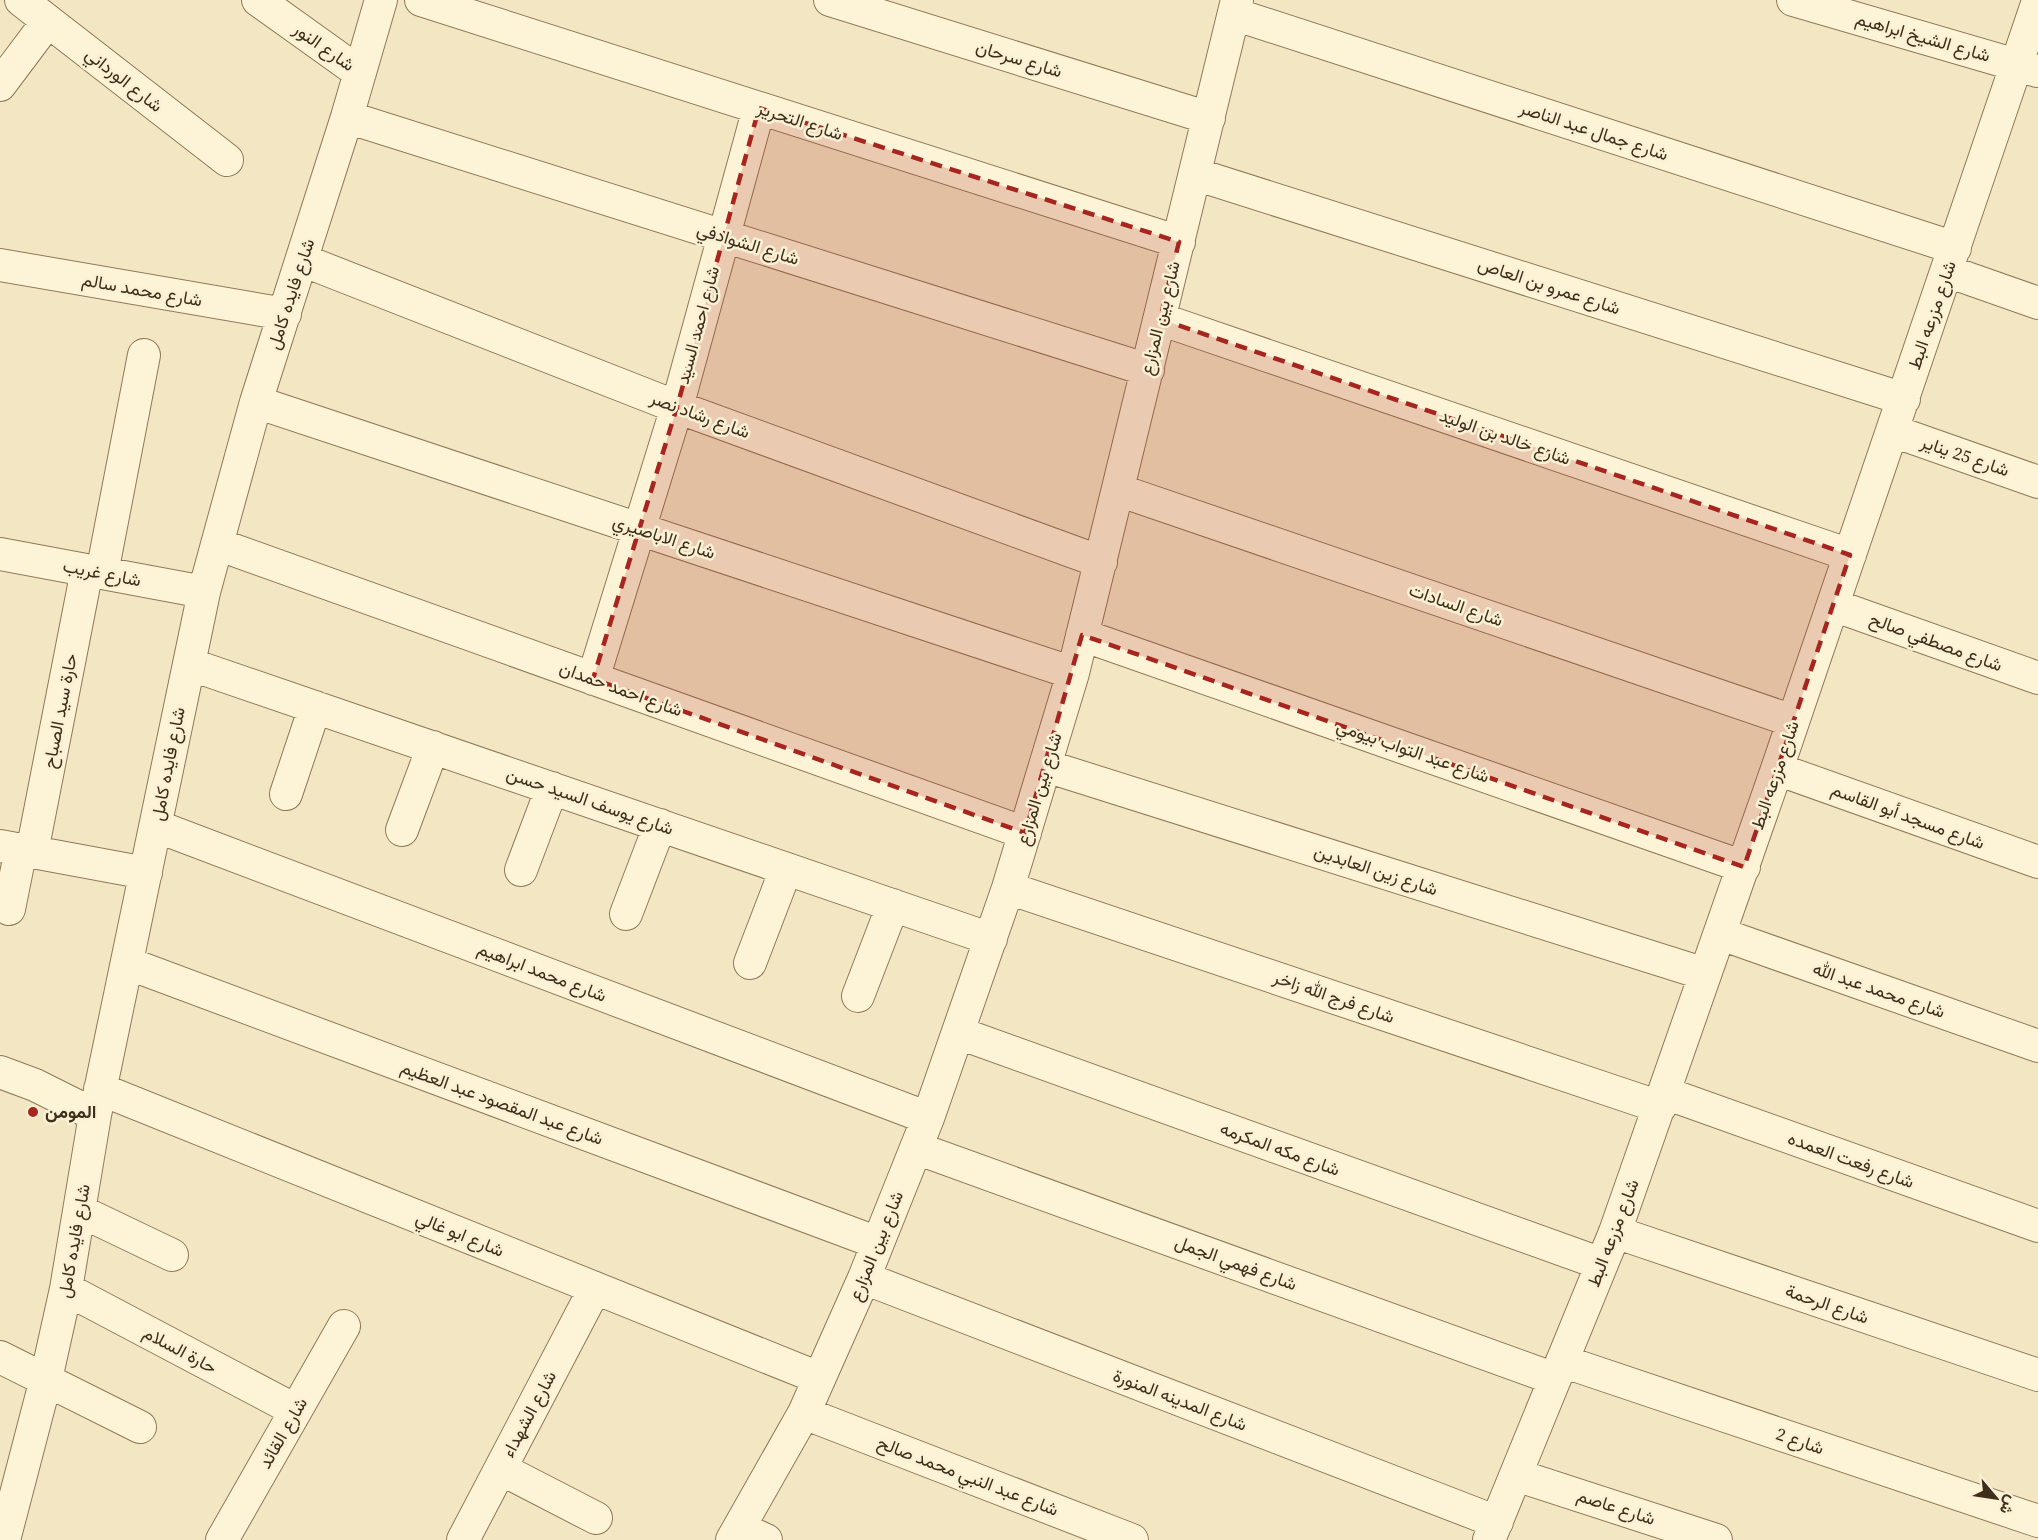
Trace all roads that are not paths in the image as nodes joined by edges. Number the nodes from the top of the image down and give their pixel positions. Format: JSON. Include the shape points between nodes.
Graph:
{"nodes":[{"id":1,"x":21,"y":0,"type":"edge"},
{"id":2,"x":258,"y":0,"type":"edge"},
{"id":3,"x":381,"y":0,"type":"edge"},
{"id":4,"x":422,"y":0,"type":"edge"},
{"id":5,"x":830,"y":0,"type":"edge"},
{"id":6,"x":1793,"y":0,"type":"edge"},
{"id":7,"x":2038,"y":1,"type":"edge"},
{"id":8,"x":1236,"y":7,"type":"edge"},
{"id":9,"x":48,"y":21,"type":"junction"},
{"id":10,"x":2028,"y":67,"type":"edge"},
{"id":11,"x":360,"y":73,"type":"junction"},
{"id":12,"x":0,"y":85,"type":"edge"},
{"id":13,"x":759,"y":108,"type":"junction"},
{"id":14,"x":347,"y":117,"type":"junction"},
{"id":15,"x":1209,"y":118,"type":"junction"},
{"id":16,"x":227,"y":160,"type":"dead end"},
{"id":17,"x":1195,"y":174,"type":"junction"},
{"id":18,"x":722,"y":236,"type":"junction"},
{"id":19,"x":1179,"y":242,"type":"junction"},
{"id":20,"x":302,"y":260,"type":"junction"},
{"id":21,"x":1951,"y":260,"type":"junction"},
{"id":22,"x":0,"y":265,"type":"edge"},
{"id":23,"x":2038,"y":303,"type":"edge"},
{"id":24,"x":285,"y":314,"type":"junction"},
{"id":25,"x":1160,"y":319,"type":"junction"},
{"id":26,"x":144,"y":354,"type":"dead end"},
{"id":27,"x":1148,"y":370,"type":"junction"},
{"id":28,"x":1904,"y":399,"type":"junction"},
{"id":29,"x":256,"y":402,"type":"junction"},
{"id":30,"x":677,"y":407,"type":"junction"},
{"id":31,"x":1893,"y":431,"type":"junction"},
{"id":32,"x":2038,"y":482,"type":"edge"},
{"id":33,"x":1118,"y":490,"type":"junction"},
{"id":34,"x":637,"y":528,"type":"junction"},
{"id":35,"x":217,"y":544,"type":"junction"},
{"id":36,"x":0,"y":554,"type":"edge"},
{"id":37,"x":1850,"y":555,"type":"junction"},
{"id":38,"x":1101,"y":562,"type":"junction"},
{"id":39,"x":94,"y":571,"type":"junction"},
{"id":40,"x":204,"y":592,"type":"junction"},
{"id":41,"x":1833,"y":605,"type":"junction"},
{"id":42,"x":1082,"y":635,"type":"junction"},
{"id":43,"x":189,"y":664,"type":"junction"},
{"id":44,"x":1073,"y":673,"type":"junction"},
{"id":45,"x":2038,"y":678,"type":"edge"},
{"id":46,"x":593,"y":679,"type":"junction"},
{"id":47,"x":315,"y":707,"type":"junction"},
{"id":48,"x":1793,"y":721,"type":"junction"},
{"id":49,"x":433,"y":747,"type":"junction"},
{"id":50,"x":1046,"y":766,"type":"junction"},
{"id":51,"x":1777,"y":770,"type":"junction"},
{"id":52,"x":552,"y":788,"type":"junction"},
{"id":53,"x":286,"y":794,"type":"dead end"},
{"id":54,"x":660,"y":825,"type":"junction"},
{"id":55,"x":156,"y":826,"type":"junction"},
{"id":56,"x":402,"y":830,"type":"dead end"},
{"id":57,"x":1026,"y":833,"type":"junction"},
{"id":58,"x":18,"y":849,"type":"edge"},
{"id":59,"x":2038,"y":862,"type":"edge"},
{"id":60,"x":1744,"y":867,"type":"junction"},
{"id":61,"x":786,"y":869,"type":"junction"},
{"id":62,"x":521,"y":870,"type":"dead end"},
{"id":63,"x":146,"y":873,"type":"junction"},
{"id":64,"x":1008,"y":888,"type":"junction"},
{"id":65,"x":893,"y":905,"type":"junction"},
{"id":66,"x":9,"y":909,"type":"dead end"},
{"id":67,"x":626,"y":915,"type":"dead end"},
{"id":68,"x":1721,"y":934,"type":"junction"},
{"id":69,"x":991,"y":939,"type":"junction"},
{"id":70,"x":127,"y":963,"type":"junction"},
{"id":71,"x":750,"y":963,"type":"dead end"},
{"id":72,"x":1705,"y":974,"type":"junction"},
{"id":73,"x":858,"y":996,"type":"dead end"},
{"id":74,"x":958,"y":1033,"type":"junction"},
{"id":75,"x":2038,"y":1046,"type":"edge"},
{"id":76,"x":0,"y":1072,"type":"edge"},
{"id":77,"x":1662,"y":1100,"type":"junction"},
{"id":78,"x":98,"y":1102,"type":"junction"},
{"id":79,"x":928,"y":1118,"type":"junction"},
{"id":80,"x":916,"y":1148,"type":"junction"},
{"id":81,"x":80,"y":1211,"type":"junction"},
{"id":82,"x":2038,"y":1226,"type":"edge"},
{"id":83,"x":1615,"y":1232,"type":"junction"},
{"id":84,"x":878,"y":1243,"type":"junction"},
{"id":85,"x":172,"y":1255,"type":"dead end"},
{"id":86,"x":1602,"y":1264,"type":"junction"},
{"id":87,"x":864,"y":1278,"type":"junction"},
{"id":88,"x":595,"y":1288,"type":"junction"},
{"id":89,"x":66,"y":1289,"type":"junction"},
{"id":90,"x":344,"y":1326,"type":"dead end"},
{"id":91,"x":0,"y":1357,"type":"edge"},
{"id":92,"x":1559,"y":1370,"type":"junction"},
{"id":93,"x":2038,"y":1375,"type":"edge"},
{"id":94,"x":46,"y":1378,"type":"junction"},
{"id":95,"x":819,"y":1378,"type":"junction"},
{"id":96,"x":295,"y":1410,"type":"junction"},
{"id":97,"x":804,"y":1413,"type":"junction"},
{"id":98,"x":140,"y":1427,"type":"dead end"},
{"id":99,"x":501,"y":1469,"type":"junction"},
{"id":100,"x":1516,"y":1474,"type":"junction"},
{"id":101,"x":596,"y":1518,"type":"dead end"},
{"id":102,"x":2038,"y":1521,"type":"edge"},
{"id":103,"x":1493,"y":1531,"type":"edge"},
{"id":104,"x":746,"y":1536,"type":"edge"},
{"id":105,"x":4,"y":1540,"type":"edge"},
{"id":106,"x":222,"y":1540,"type":"edge"},
{"id":107,"x":463,"y":1540,"type":"edge"},
{"id":108,"x":1132,"y":1540,"type":"edge"},
{"id":109,"x":1716,"y":1540,"type":"edge"}],
"edges":[{"from":1,"to":9,"type":"street","name":"شارع الورداني"},
{"from":2,"to":11,"type":"street","name":"شارع النور"},
{"from":3,"to":11,"type":"street","name":"شارع فايده كامل"},
{"from":4,"to":13,"type":"street","name":"شارع التحرير"},
{"from":5,"to":15,"type":"street","name":"شارع سرحان"},
{"from":6,"to":10,"type":"street","name":"شارع الشيخ ابراهيم"},
{"from":7,"to":10,"type":"street","name":"شارع مزرعه البط"},
{"from":8,"to":15,"type":"street","name":"شارع بين المزارع"},
{"from":8,"to":21,"type":"street","name":"شارع جمال عبد الناصر"},
{"from":9,"to":12,"type":"street"},
{"from":9,"to":16,"type":"street","name":"شارع الورداني"},
{"from":10,"to":21,"type":"street","name":"شارع مزرعه البط"},
{"from":11,"to":14,"type":"street","name":"شارع فايده كامل"},
{"from":13,"to":18,"type":"street","name":"شارع احمد السيد"},
{"from":13,"to":19,"type":"street","name":"شارع التحرير"},
{"from":14,"to":18,"type":"street","name":"شارع الشوادفي"},
{"from":14,"to":20,"type":"street","name":"شارع فايده كامل"},
{"from":15,"to":17,"type":"street","name":"شارع بين المزارع"},
{"from":17,"to":19,"type":"street","name":"شارع بين المزارع"},
{"from":17,"to":28,"type":"street","name":"شارع عمرو بن العاص"},
{"from":18,"to":27,"type":"street","name":"شارع الشوادفي"},
{"from":18,"to":30,"type":"street","name":"شارع احمد السيد"},
{"from":19,"to":25,"type":"street","name":"شارع بين المزارع"},
{"from":20,"to":24,"type":"street","name":"شارع فايده كامل"},
{"from":20,"to":30,"type":"street","name":"شارع رشاد نصر"},
{"from":21,"to":23,"type":"street","name":"شارع جمال عبد الناصر"},
{"from":21,"to":28,"type":"street","name":"شارع مزرعه البط"},
{"from":22,"to":24,"type":"street","name":"شارع محمد سالم"},
{"from":24,"to":29,"type":"street","name":"شارع فايده كامل"},
{"from":25,"to":27,"type":"street","name":"شارع بين المزارع"},
{"from":25,"to":37,"type":"street","name":"شارع خالد بن الوليد"},
{"from":26,"to":39,"type":"street","name":"حارة سيد الصباح"},
{"from":27,"to":33,"type":"street","name":"شارع بين المزارع"},
{"from":28,"to":31,"type":"street","name":"شارع مزرعه البط"},
{"from":29,"to":34,"type":"street","name":"شارع الاباصيري"},
{"from":29,"to":35,"type":"street","name":"شارع فايده كامل"},
{"from":30,"to":34,"type":"street","name":"شارع احمد السيد"},
{"from":30,"to":38,"type":"street","name":"شارع رشاد نصر"},
{"from":31,"to":32,"type":"street","name":"شارع 25 يناير"},
{"from":31,"to":37,"type":"street","name":"شارع مزرعه البط"},
{"from":33,"to":38,"type":"street","name":"شارع بين المزارع"},
{"from":33,"to":48,"type":"street","name":"شارع السادات"},
{"from":34,"to":44,"type":"street","name":"شارع الاباصيري"},
{"from":34,"to":46,"type":"street","name":"شارع احمد السيد"},
{"from":35,"to":40,"type":"street","name":"شارع فايده كامل"},
{"from":35,"to":46,"type":"street","name":"شارع احمد حمدان"},
{"from":36,"to":39,"type":"street","name":"شارع غريب"},
{"from":37,"to":41,"type":"street","name":"شارع مزرعه البط"},
{"from":38,"to":42,"type":"street","name":"شارع بين المزارع"},
{"from":39,"to":40,"type":"street","name":"شارع غريب"},
{"from":39,"to":58,"type":"street","name":"حارة سيد الصباح"},
{"from":40,"to":43,"type":"street","name":"شارع فايده كامل"},
{"from":41,"to":45,"type":"street","name":"شارع مصطفي صالح"},
{"from":41,"to":48,"type":"street","name":"شارع مزرعه البط"},
{"from":42,"to":44,"type":"street","name":"شارع بين المزارع"},
{"from":42,"to":60,"type":"street","name":"شارع عبد التواب بيومي"},
{"from":43,"to":47,"type":"street","name":"شارع يوسف السيد حسن"},
{"from":43,"to":55,"type":"street","name":"شارع فايده كامل"},
{"from":44,"to":50,"type":"street","name":"شارع بين المزارع"},
{"from":46,"to":57,"type":"street","name":"شارع احمد حمدان"},
{"from":47,"to":49,"type":"street","name":"شارع يوسف السيد حسن"},
{"from":47,"to":53,"type":"street"},
{"from":48,"to":51,"type":"street","name":"شارع مزرعه البط"},
{"from":49,"to":52,"type":"street","name":"شارع يوسف السيد حسن"},
{"from":49,"to":56,"type":"street"},
{"from":50,"to":57,"type":"street","name":"شارع بين المزارع"},
{"from":50,"to":72,"type":"street","name":"شارع زين العابدين"},
{"from":51,"to":59,"type":"street","name":"شارع مسجد أبو القاسم"},
{"from":51,"to":60,"type":"street","name":"شارع مزرعه البط"},
{"from":52,"to":54,"type":"street","name":"شارع يوسف السيد حسن"},
{"from":52,"to":62,"type":"street"},
{"from":54,"to":61,"type":"street","name":"شارع يوسف السيد حسن"},
{"from":54,"to":67,"type":"street"},
{"from":55,"to":63,"type":"street","name":"شارع فايده كامل"},
{"from":55,"to":79,"type":"street","name":"شارع محمد ابراهيم"},
{"from":57,"to":64,"type":"street","name":"شارع بين المزارع"},
{"from":58,"to":63,"type":"street"},
{"from":58,"to":66,"type":"street","name":"حارة سيد الصباح"},
{"from":60,"to":68,"type":"street","name":"شارع مزرعه البط"},
{"from":61,"to":65,"type":"street","name":"شارع يوسف السيد حسن"},
{"from":61,"to":71,"type":"street"},
{"from":63,"to":70,"type":"street","name":"شارع فايده كامل"},
{"from":64,"to":69,"type":"street","name":"شارع بين المزارع"},
{"from":64,"to":77,"type":"street","name":"شارع فرج الله زاخر"},
{"from":65,"to":69,"type":"street","name":"شارع يوسف السيد حسن"},
{"from":65,"to":73,"type":"street"},
{"from":68,"to":72,"type":"street","name":"شارع مزرعه البط"},
{"from":68,"to":75,"type":"street","name":"شارع محمد عبد الله"},
{"from":69,"to":74,"type":"street","name":"شارع بين المزارع"},
{"from":70,"to":78,"type":"street","name":"شارع فايده كامل"},
{"from":70,"to":84,"type":"street","name":"شارع عبد المقصود عبد العظيم"},
{"from":72,"to":77,"type":"street","name":"شارع مزرعه البط"},
{"from":74,"to":79,"type":"street","name":"شارع بين المزارع"},
{"from":74,"to":86,"type":"street","name":"شارع مكه المكرمه"},
{"from":76,"to":78,"type":"street","name":"شارع ابو غالي"},
{"from":77,"to":82,"type":"street","name":"شارع رفعت العمده"},
{"from":77,"to":83,"type":"street","name":"شارع مزرعه البط"},
{"from":78,"to":81,"type":"street","name":"شارع فايده كامل"},
{"from":78,"to":88,"type":"street","name":"شارع ابو غالي"},
{"from":79,"to":80,"type":"street","name":"شارع بين المزارع"},
{"from":80,"to":84,"type":"street","name":"شارع بين المزارع"},
{"from":80,"to":92,"type":"street","name":"شارع فهمي الجمل"},
{"from":81,"to":85,"type":"street"},
{"from":81,"to":89,"type":"street","name":"شارع فايده كامل"},
{"from":83,"to":86,"type":"street","name":"شارع مزرعه البط"},
{"from":83,"to":93,"type":"street","name":"شارع الرحمة"},
{"from":84,"to":87,"type":"street","name":"شارع بين المزارع"},
{"from":86,"to":92,"type":"street","name":"شارع مزرعه البط"},
{"from":87,"to":95,"type":"street","name":"شارع بين المزارع"},
{"from":87,"to":103,"type":"street","name":"شارع المدينه المنورة"},
{"from":88,"to":95,"type":"street","name":"شارع ابو غالي"},
{"from":88,"to":99,"type":"street","name":"شارع الشهداء"},
{"from":89,"to":94,"type":"street","name":"شارع فايده كامل"},
{"from":89,"to":96,"type":"street","name":"حارة السلام"},
{"from":90,"to":96,"type":"street","name":"شارع القائد"},
{"from":91,"to":94,"type":"street"},
{"from":92,"to":100,"type":"street","name":"شارع مزرعه البط"},
{"from":92,"to":102,"type":"street","name":"شارع 2"},
{"from":94,"to":98,"type":"street"},
{"from":94,"to":105,"type":"street","name":"شارع فايده كامل"},
{"from":95,"to":97,"type":"street","name":"شارع بين المزارع"},
{"from":96,"to":106,"type":"street","name":"شارع القائد"},
{"from":97,"to":104,"type":"street","name":"شارع بين المزارع"},
{"from":97,"to":108,"type":"street","name":"شارع عبد النبي محمد صالح"},
{"from":99,"to":101,"type":"street"},
{"from":99,"to":107,"type":"street","name":"شارع الشهداء"},
{"from":100,"to":103,"type":"street","name":"شارع مزرعه البط"},
{"from":100,"to":109,"type":"street","name":"شارع عاصم"}]}
